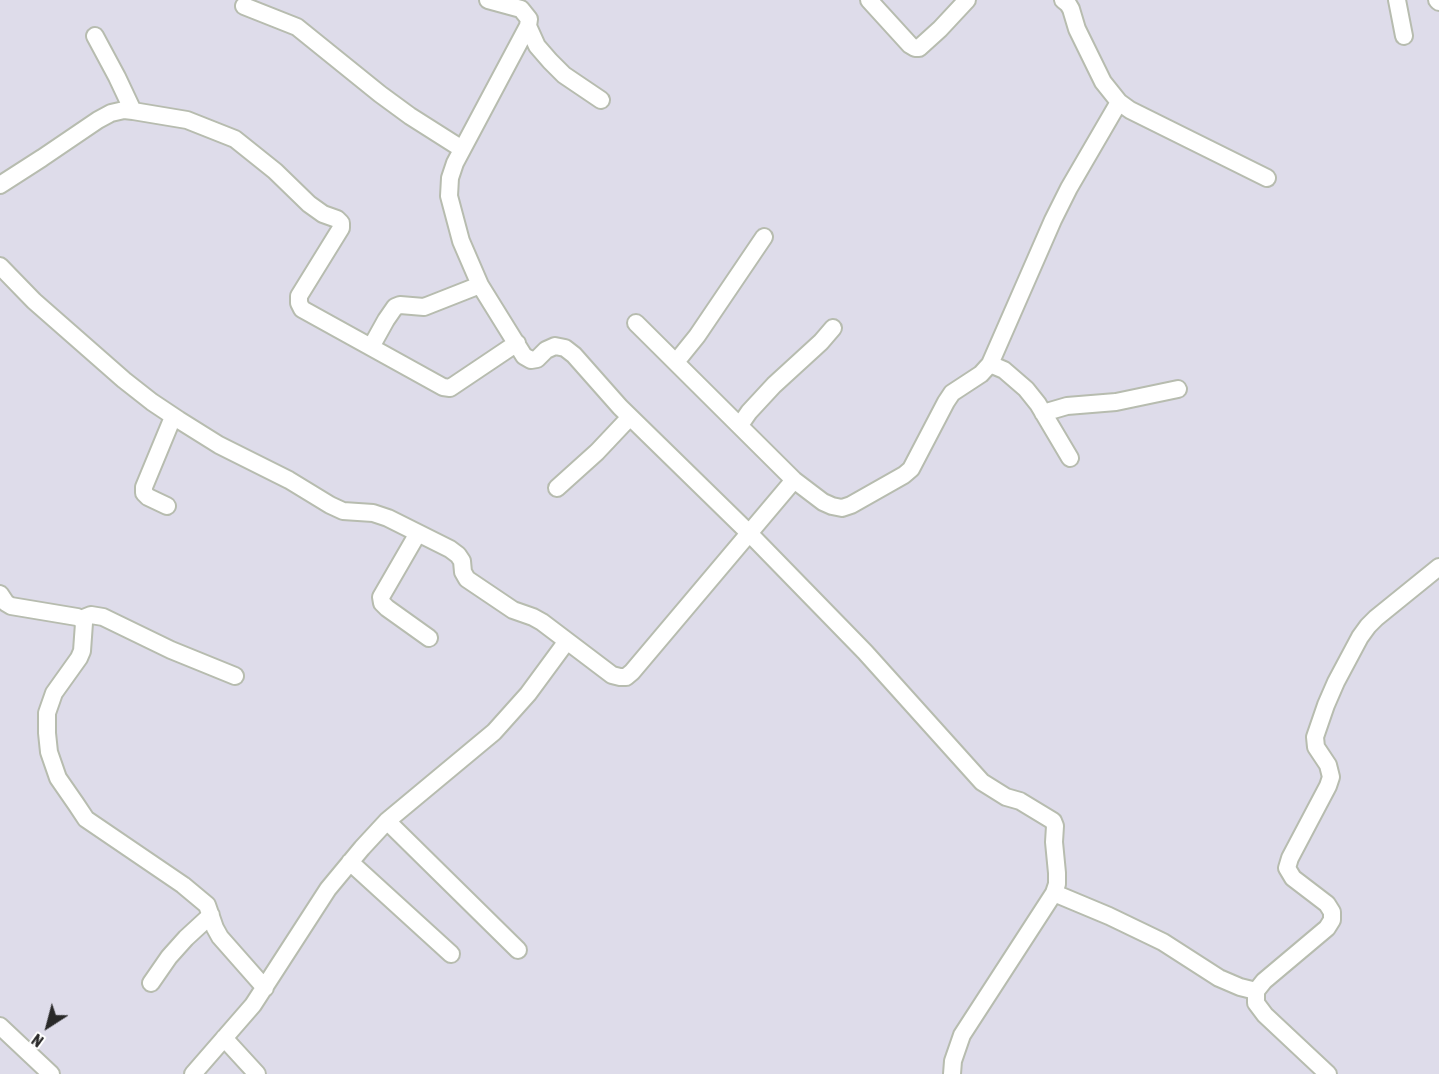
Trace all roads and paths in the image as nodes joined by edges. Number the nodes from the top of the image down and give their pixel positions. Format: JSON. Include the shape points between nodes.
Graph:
{"nodes":[{"id":1,"x":488,"y":0,"type":"edge"},
{"id":2,"x":869,"y":0,"type":"edge"},
{"id":3,"x":967,"y":0,"type":"edge"},
{"id":4,"x":1064,"y":0,"type":"edge"},
{"id":5,"x":1397,"y":0,"type":"edge"},
{"id":6,"x":244,"y":6,"type":"dead end"},
{"id":7,"x":528,"y":26,"type":"junction"},
{"id":8,"x":95,"y":36,"type":"dead end"},
{"id":9,"x":1404,"y":36,"type":"dead end"},
{"id":10,"x":601,"y":100,"type":"dead end"},
{"id":11,"x":1119,"y":102,"type":"junction"},
{"id":12,"x":133,"y":111,"type":"junction"},
{"id":13,"x":462,"y":149,"type":"junction"},
{"id":14,"x":1267,"y":178,"type":"dead end"},
{"id":15,"x":0,"y":184,"type":"edge"},
{"id":16,"x":764,"y":237,"type":"dead end"},
{"id":17,"x":0,"y":266,"type":"edge"},
{"id":18,"x":480,"y":285,"type":"junction"},
{"id":19,"x":636,"y":323,"type":"dead end"},
{"id":20,"x":833,"y":328,"type":"dead end"},
{"id":21,"x":517,"y":343,"type":"junction"},
{"id":22,"x":371,"y":347,"type":"junction"},
{"id":23,"x":676,"y":362,"type":"junction"},
{"id":24,"x":990,"y":364,"type":"junction"},
{"id":25,"x":1178,"y":389,"type":"dead end"},
{"id":26,"x":1043,"y":412,"type":"junction"},
{"id":27,"x":173,"y":417,"type":"junction"},
{"id":28,"x":630,"y":417,"type":"junction"},
{"id":29,"x":740,"y":425,"type":"junction"},
{"id":30,"x":1070,"y":458,"type":"dead end"},
{"id":31,"x":794,"y":480,"type":"junction"},
{"id":32,"x":557,"y":488,"type":"dead end"},
{"id":33,"x":167,"y":506,"type":"dead end"},
{"id":34,"x":418,"y":533,"type":"junction"},
{"id":35,"x":749,"y":533,"type":"junction"},
{"id":36,"x":1439,"y":567,"type":"edge"},
{"id":37,"x":0,"y":594,"type":"edge"},
{"id":38,"x":81,"y":619,"type":"junction"},
{"id":39,"x":429,"y":638,"type":"dead end"},
{"id":40,"x":567,"y":641,"type":"junction"},
{"id":41,"x":235,"y":676,"type":"dead end"},
{"id":42,"x":387,"y":821,"type":"junction"},
{"id":43,"x":350,"y":862,"type":"junction"},
{"id":44,"x":1054,"y":893,"type":"junction"},
{"id":45,"x":211,"y":915,"type":"junction"},
{"id":46,"x":518,"y":950,"type":"dead end"},
{"id":47,"x":452,"y":954,"type":"dead end"},
{"id":48,"x":151,"y":982,"type":"dead end"},
{"id":49,"x":265,"y":988,"type":"junction"},
{"id":50,"x":1256,"y":991,"type":"junction"},
{"id":51,"x":0,"y":1026,"type":"edge"},
{"id":52,"x":224,"y":1038,"type":"junction"},
{"id":53,"x":51,"y":1074,"type":"edge"},
{"id":54,"x":193,"y":1074,"type":"edge"},
{"id":55,"x":257,"y":1074,"type":"edge"},
{"id":56,"x":952,"y":1074,"type":"edge"},
{"id":57,"x":1328,"y":1074,"type":"edge"}],
"edges":[{"from":1,"to":7,"type":"street","via":[[521,9],[529,19]]},
{"from":2,"to":3,"type":"street","via":[[910,45],[919,48]]},
{"from":4,"to":11,"type":"street","via":[[1103,82]]},
{"from":5,"to":9,"type":"street"},
{"from":6,"to":13,"type":"street","via":[[297,27],[380,94]]},
{"from":7,"to":10,"type":"street","via":[[550,62]]},
{"from":7,"to":13,"type":"street"},
{"from":8,"to":12,"type":"street"},
{"from":11,"to":14,"type":"street"},
{"from":11,"to":24,"type":"street","via":[[1053,220]]},
{"from":12,"to":15,"type":"street","via":[[111,113],[98,120]]},
{"from":12,"to":22,"type":"street","via":[[187,120],[235,140],[309,204],[337,219],[341,228],[304,286],[299,303],[302,309]]},
{"from":13,"to":18,"type":"street","via":[[450,178],[449,196],[461,241]]},
{"from":16,"to":23,"type":"street"},
{"from":17,"to":27,"type":"street","via":[[124,380]]},
{"from":18,"to":21,"type":"street"},
{"from":18,"to":22,"type":"street","via":[[424,307],[394,307]]},
{"from":19,"to":23,"type":"street"},
{"from":20,"to":29,"type":"street","via":[[774,385]]},
{"from":21,"to":22,"type":"street","via":[[450,388]]},
{"from":21,"to":28,"type":"street","via":[[531,360],[555,346],[566,348]]},
{"from":23,"to":29,"type":"street"},
{"from":24,"to":26,"type":"street","via":[[1015,379]]},
{"from":24,"to":31,"type":"street","via":[[952,393],[911,470],[904,476],[842,507],[823,502]]},
{"from":25,"to":26,"type":"street"},
{"from":26,"to":30,"type":"street"},
{"from":27,"to":33,"type":"street","via":[[144,487],[148,497]]},
{"from":27,"to":34,"type":"street","via":[[330,505],[343,511],[373,513]]},
{"from":28,"to":32,"type":"street"},
{"from":28,"to":35,"type":"street"},
{"from":29,"to":31,"type":"street"},
{"from":31,"to":35,"type":"street"},
{"from":34,"to":39,"type":"street","via":[[381,597],[387,608]]},
{"from":34,"to":40,"type":"street","via":[[458,555],[467,579]]},
{"from":35,"to":40,"type":"street","via":[[626,677],[612,675]]},
{"from":35,"to":44,"type":"street","via":[[865,652],[982,782],[1053,821],[1057,873]]},
{"from":36,"to":50,"type":"street","via":[[1368,626],[1326,705],[1315,737],[1331,777],[1287,868],[1293,878],[1327,904],[1332,920]]},
{"from":37,"to":38,"type":"street","via":[[11,606]]},
{"from":38,"to":41,"type":"street","via":[[92,615],[103,618]]},
{"from":38,"to":45,"type":"street","via":[[82,651],[54,693],[47,713],[49,752],[58,778],[86,819],[197,896],[207,904]]},
{"from":40,"to":42,"type":"street","via":[[494,732]]},
{"from":42,"to":43,"type":"street"},
{"from":42,"to":46,"type":"street"},
{"from":43,"to":47,"type":"street"},
{"from":43,"to":49,"type":"street","via":[[328,889]]},
{"from":44,"to":50,"type":"street","via":[[1163,942],[1219,978]]},
{"from":44,"to":56,"type":"street","via":[[962,1035]]},
{"from":45,"to":48,"type":"street","via":[[186,938]]},
{"from":45,"to":49,"type":"street","via":[[220,937]]},
{"from":49,"to":52,"type":"street"},
{"from":50,"to":57,"type":"street","via":[[1256,1003],[1265,1015]]},
{"from":51,"to":53,"type":"street"},
{"from":52,"to":54,"type":"street"},
{"from":52,"to":55,"type":"street"}]}
